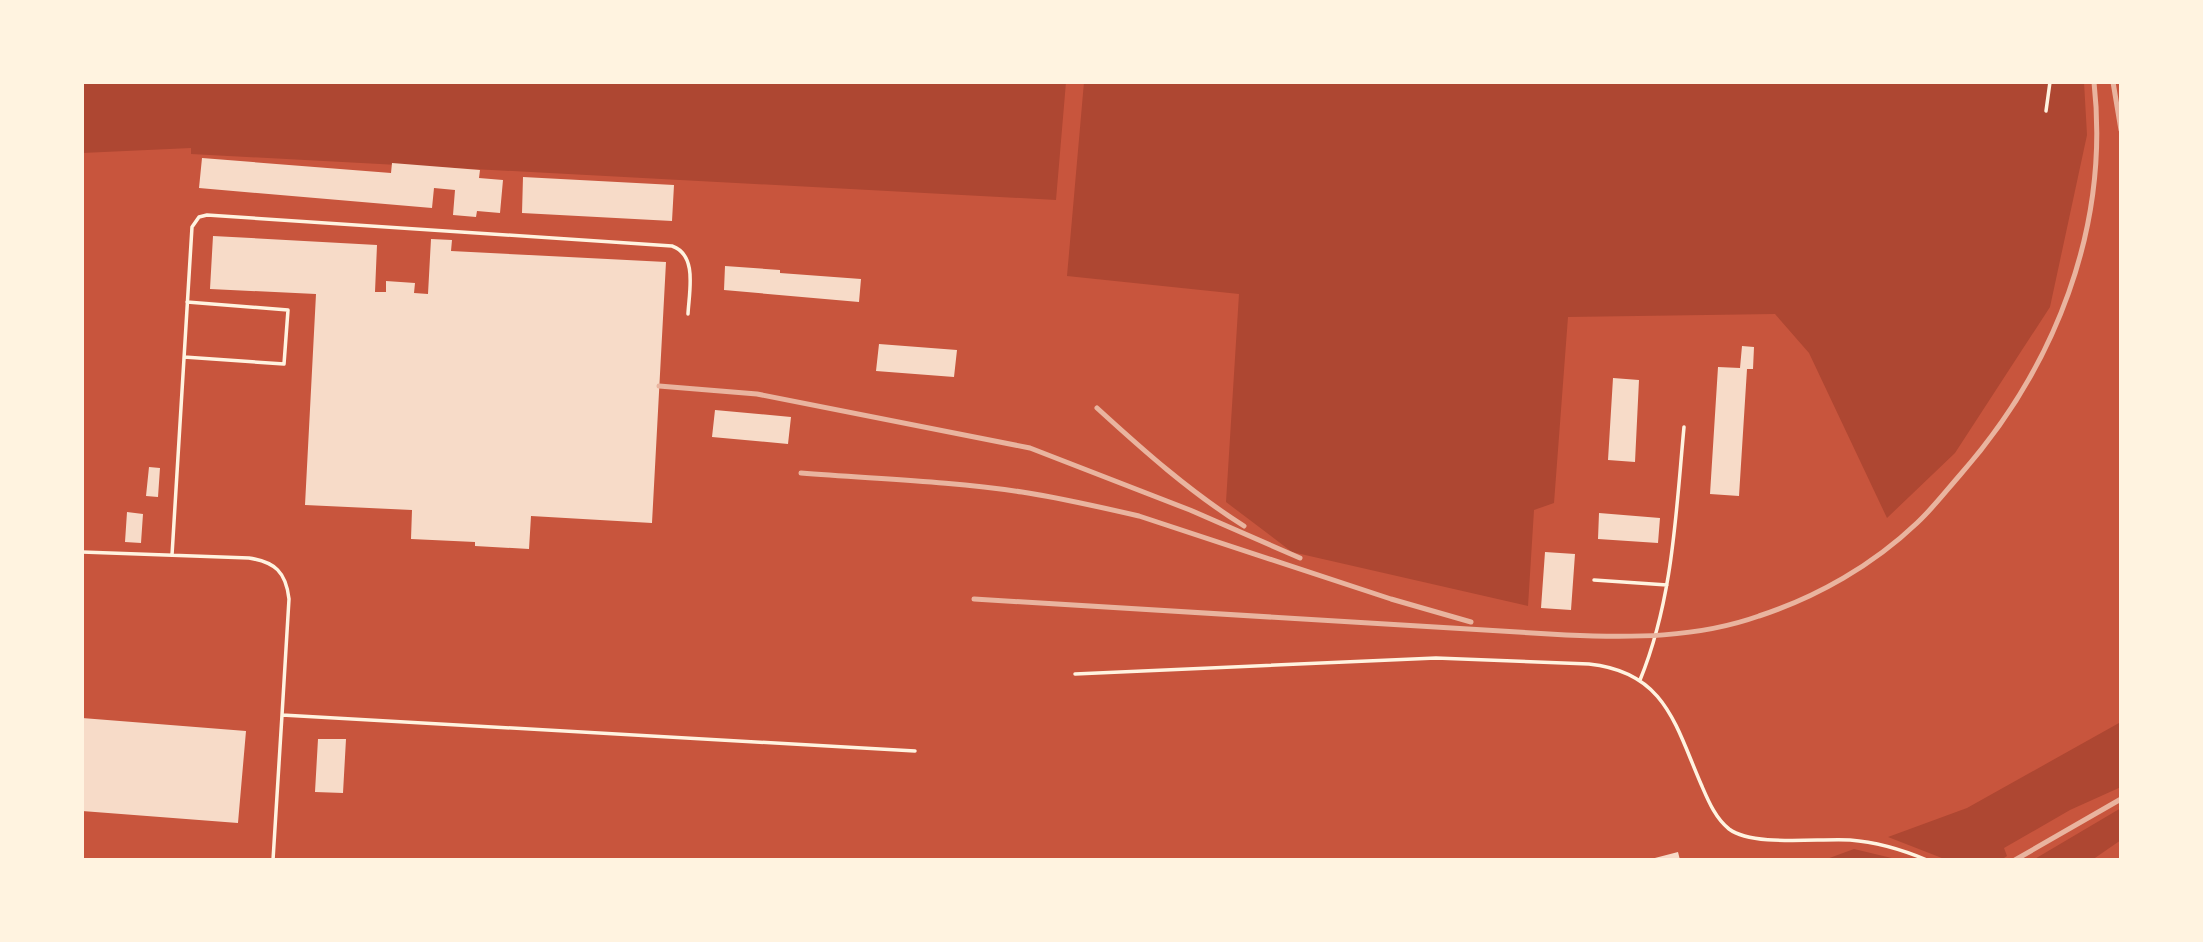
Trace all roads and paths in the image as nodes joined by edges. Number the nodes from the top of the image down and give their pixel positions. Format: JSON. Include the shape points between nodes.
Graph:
{"nodes":[{"id":1,"x":2050,"y":82,"type":"edge"},
{"id":2,"x":2046,"y":111,"type":"dead end"},
{"id":3,"x":187,"y":302,"type":"junction"},
{"id":4,"x":688,"y":314,"type":"dead end"},
{"id":5,"x":184,"y":357,"type":"junction"},
{"id":6,"x":1684,"y":427,"type":"dead end"},
{"id":7,"x":82,"y":552,"type":"edge"},
{"id":8,"x":172,"y":555,"type":"junction"},
{"id":9,"x":1594,"y":580,"type":"dead end"},
{"id":10,"x":1667,"y":585,"type":"junction"},
{"id":11,"x":1075,"y":674,"type":"dead end"},
{"id":12,"x":1640,"y":680,"type":"junction"},
{"id":13,"x":282,"y":715,"type":"junction"},
{"id":14,"x":915,"y":751,"type":"dead end"},
{"id":15,"x":273,"y":860,"type":"edge"},
{"id":16,"x":1927,"y":860,"type":"edge"}],
"edges":[{"from":1,"to":2,"type":"path"},
{"from":3,"to":4,"type":"lane","via":[[192,227],[197,218],[207,215],[672,246],[680,249],[688,263]]},
{"from":3,"to":5,"type":"lane"},
{"from":3,"to":5,"type":"lane","via":[[288,310],[284,364]]},
{"from":5,"to":8,"type":"lane"},
{"from":6,"to":10,"type":"lane"},
{"from":7,"to":8,"type":"lane"},
{"from":8,"to":13,"type":"lane","via":[[259,560],[280,572],[289,599]]},
{"from":9,"to":10,"type":"lane"},
{"from":10,"to":12,"type":"lane"},
{"from":11,"to":12,"type":"lane","via":[[1448,658],[1597,665]]},
{"from":12,"to":16,"type":"lane","via":[[1668,712],[1714,811],[1731,831],[1755,839],[1858,841]]},
{"from":13,"to":14,"type":"lane"},
{"from":13,"to":15,"type":"lane"}]}
